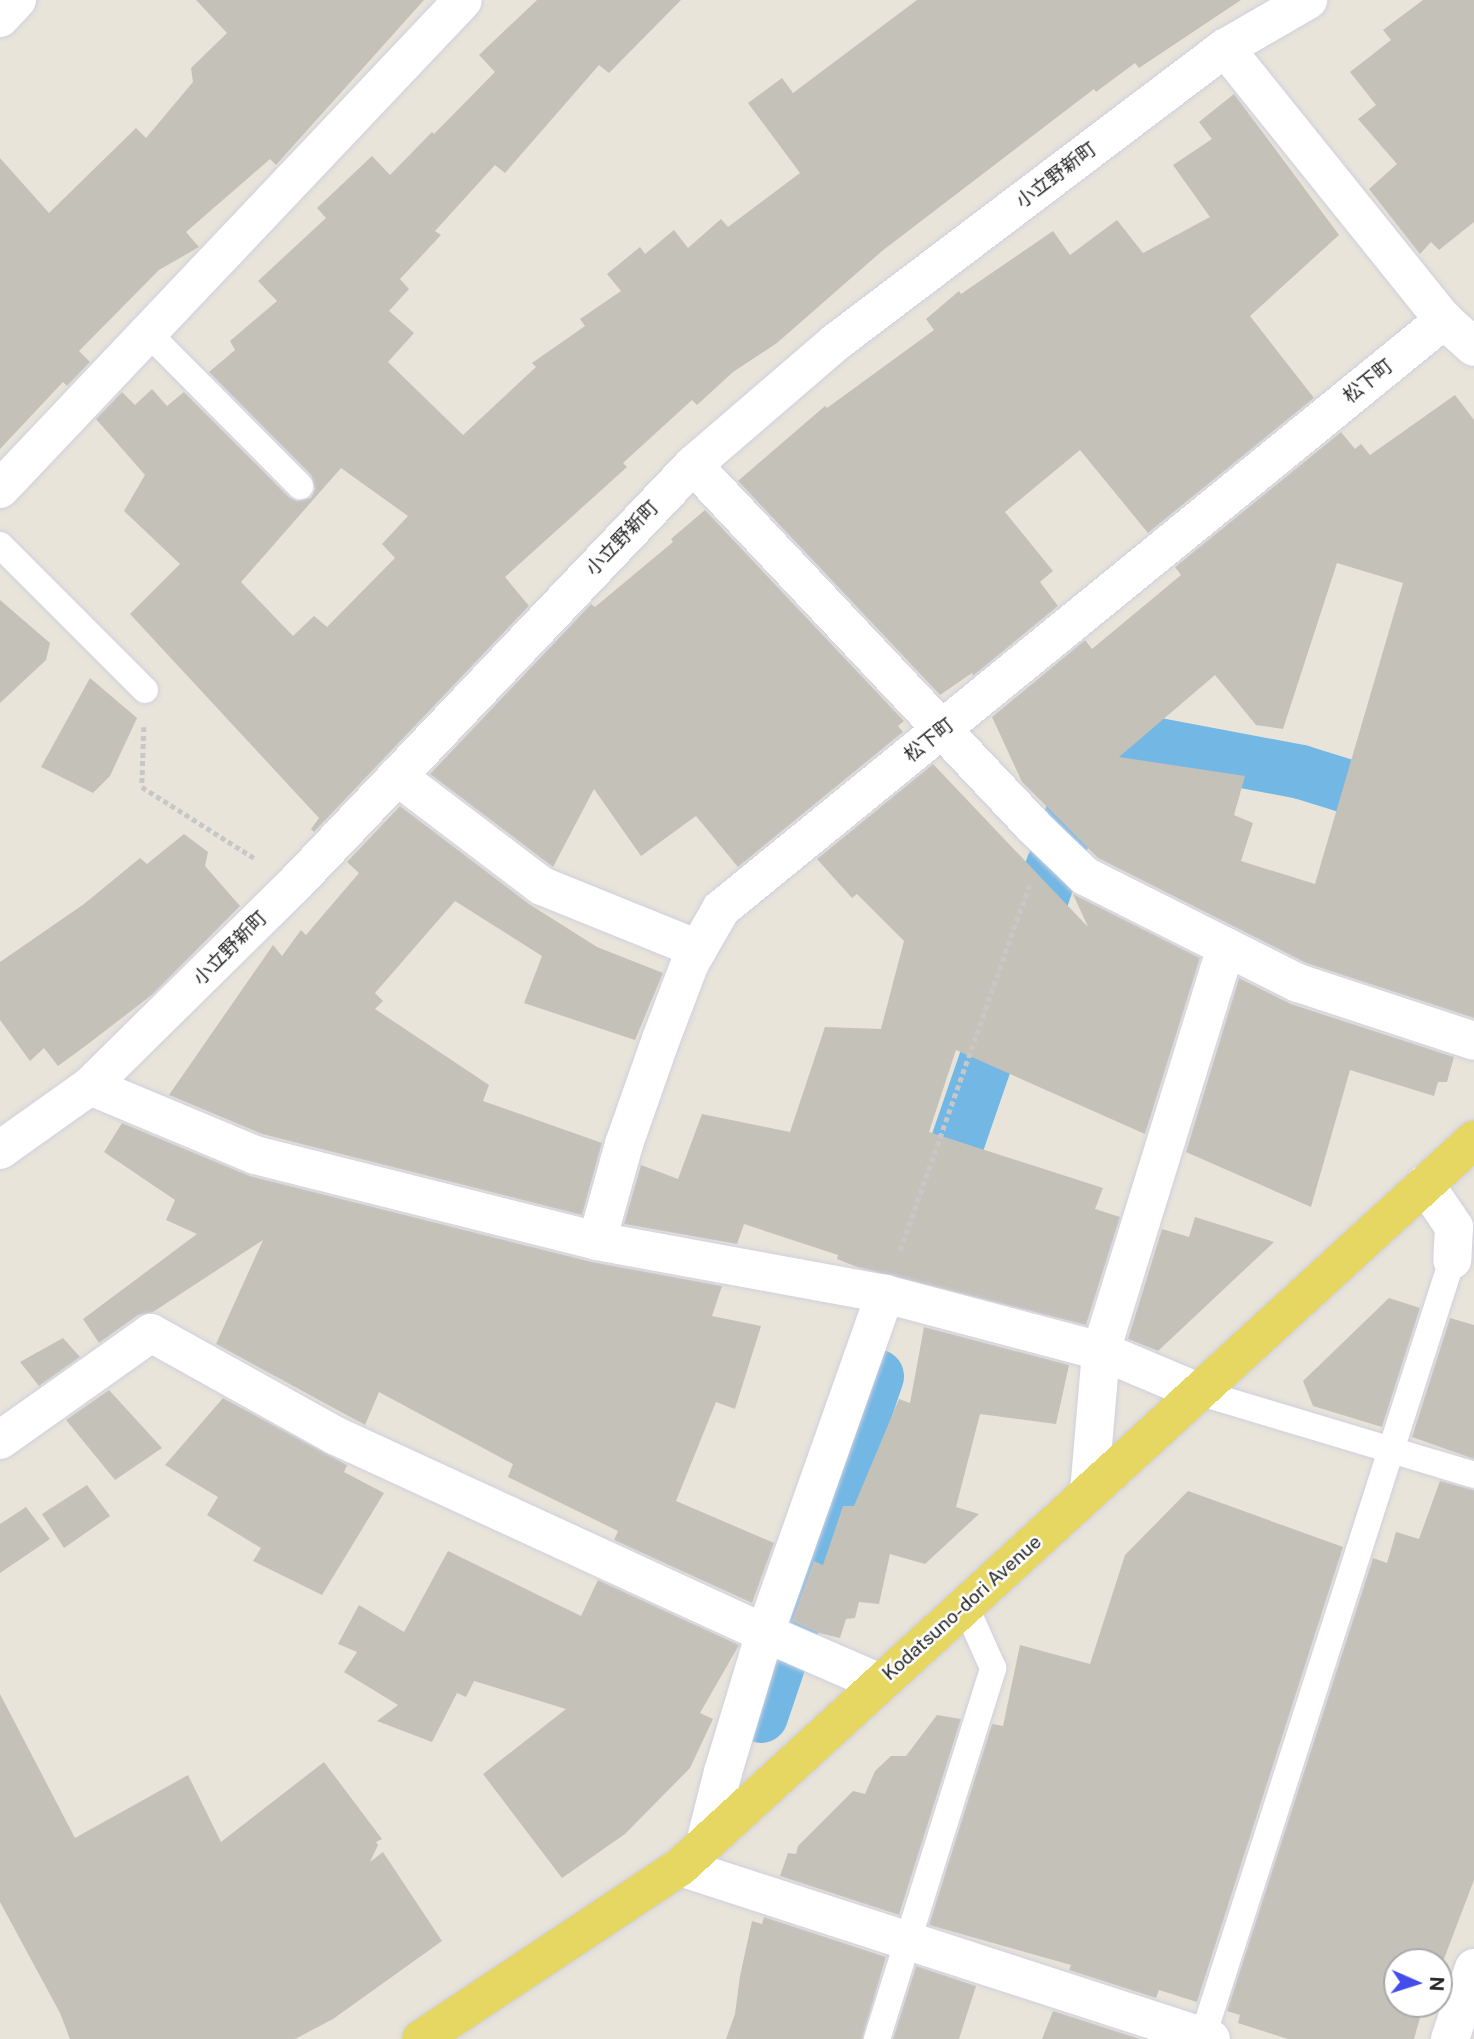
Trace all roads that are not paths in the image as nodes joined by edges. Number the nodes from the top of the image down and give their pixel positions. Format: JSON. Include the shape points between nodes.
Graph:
{"nodes":[{"id":1,"x":17,"y":0,"type":"edge"},
{"id":2,"x":463,"y":0,"type":"edge"},
{"id":3,"x":1308,"y":0,"type":"edge"},
{"id":4,"x":0,"y":18,"type":"edge"},
{"id":5,"x":1225,"y":48,"type":"junction"},
{"id":6,"x":1444,"y":320,"type":"junction"},
{"id":7,"x":148,"y":332,"type":"junction"},
{"id":8,"x":1474,"y":347,"type":"edge"},
{"id":9,"x":693,"y":465,"type":"junction"},
{"id":10,"x":300,"y":486,"type":"dead end"},
{"id":11,"x":0,"y":489,"type":"edge"},
{"id":12,"x":0,"y":544,"type":"edge"},
{"id":13,"x":145,"y":691,"type":"road end"},
{"id":14,"x":942,"y":730,"type":"junction"},
{"id":15,"x":397,"y":776,"type":"junction"},
{"id":16,"x":1226,"y":947,"type":"junction"},
{"id":17,"x":698,"y":949,"type":"junction"},
{"id":18,"x":1474,"y":1041,"type":"edge"},
{"id":19,"x":90,"y":1086,"type":"junction"},
{"id":20,"x":1474,"y":1140,"type":"edge"},
{"id":21,"x":0,"y":1150,"type":"edge"},
{"id":22,"x":1425,"y":1184,"type":"junction"},
{"id":23,"x":597,"y":1241,"type":"junction"},
{"id":24,"x":1452,"y":1260,"type":"joint"},
{"id":25,"x":885,"y":1294,"type":"junction"},
{"id":26,"x":1101,"y":1351,"type":"junction"},
{"id":27,"x":1198,"y":1392,"type":"junction"},
{"id":28,"x":0,"y":1440,"type":"edge"},
{"id":29,"x":1389,"y":1448,"type":"junction"},
{"id":30,"x":1474,"y":1475,"type":"edge"},
{"id":31,"x":1088,"y":1492,"type":"junction"},
{"id":32,"x":965,"y":1605,"type":"junction"},
{"id":33,"x":765,"y":1633,"type":"junction"},
{"id":34,"x":880,"y":1683,"type":"junction"},
{"id":35,"x":692,"y":1855,"type":"junction"},
{"id":36,"x":908,"y":1943,"type":"junction"},
{"id":37,"x":1474,"y":1968,"type":"edge"},
{"id":38,"x":1205,"y":2038,"type":"edge"},
{"id":39,"x":421,"y":2039,"type":"edge"},
{"id":40,"x":877,"y":2039,"type":"edge"},
{"id":41,"x":1450,"y":2039,"type":"edge"}],
"edges":[{"from":1,"to":4,"type":"street"},
{"from":2,"to":7,"type":"street"},
{"from":3,"to":5,"type":"street","name":"小立野新町"},
{"from":5,"to":6,"type":"street"},
{"from":5,"to":9,"type":"street","name":"小立野新町","via":[[836,342]]},
{"from":6,"to":8,"type":"street"},
{"from":6,"to":14,"type":"street","name":"松下町"},
{"from":7,"to":10,"type":"lane"},
{"from":7,"to":11,"type":"street"},
{"from":9,"to":14,"type":"street"},
{"from":9,"to":15,"type":"street","name":"小立野新町"},
{"from":12,"to":13,"type":"lane"},
{"from":14,"to":16,"type":"street","via":[[1085,876]]},
{"from":14,"to":17,"type":"street","name":"松下町","via":[[721,909]]},
{"from":15,"to":17,"type":"street","via":[[542,886]]},
{"from":15,"to":19,"type":"street","name":"小立野新町","via":[[295,884]]},
{"from":16,"to":18,"type":"street","via":[[1298,983]]},
{"from":16,"to":26,"type":"street"},
{"from":17,"to":23,"type":"street","name":"松下町","via":[[624,1144]]},
{"from":19,"to":21,"type":"street","name":"小立野新町"},
{"from":19,"to":23,"type":"street","via":[[255,1155]]},
{"from":20,"to":22,"type":"main road","name":"Kodatsuno-dori Avenue"},
{"from":22,"to":24,"type":"street","via":[[1454,1227]]},
{"from":22,"to":27,"type":"main road","name":"Kodatsuno-dori Avenue"},
{"from":23,"to":25,"type":"street"},
{"from":24,"to":29,"type":"lane"},
{"from":25,"to":26,"type":"street"},
{"from":25,"to":33,"type":"street"},
{"from":26,"to":27,"type":"street"},
{"from":26,"to":31,"type":"street"},
{"from":27,"to":29,"type":"lane"},
{"from":27,"to":31,"type":"main road","name":"Kodatsuno-dori Avenue"},
{"from":28,"to":33,"type":"street","via":[[151,1334],[336,1436]]},
{"from":29,"to":30,"type":"lane"},
{"from":29,"to":38,"type":"lane"},
{"from":31,"to":32,"type":"main road","name":"Kodatsuno-dori Avenue"},
{"from":32,"to":34,"type":"main road","name":"Kodatsuno-dori Avenue"},
{"from":32,"to":36,"type":"lane","via":[[993,1668]]},
{"from":33,"to":34,"type":"street"},
{"from":33,"to":35,"type":"street","via":[[723,1772]]},
{"from":34,"to":35,"type":"main road","name":"Kodatsuno-dori Avenue"},
{"from":35,"to":36,"type":"street"},
{"from":35,"to":39,"type":"main road","name":"Kodatsuno-dori Avenue"},
{"from":36,"to":38,"type":"street"},
{"from":36,"to":40,"type":"lane"},
{"from":37,"to":41,"type":"street"}]}
